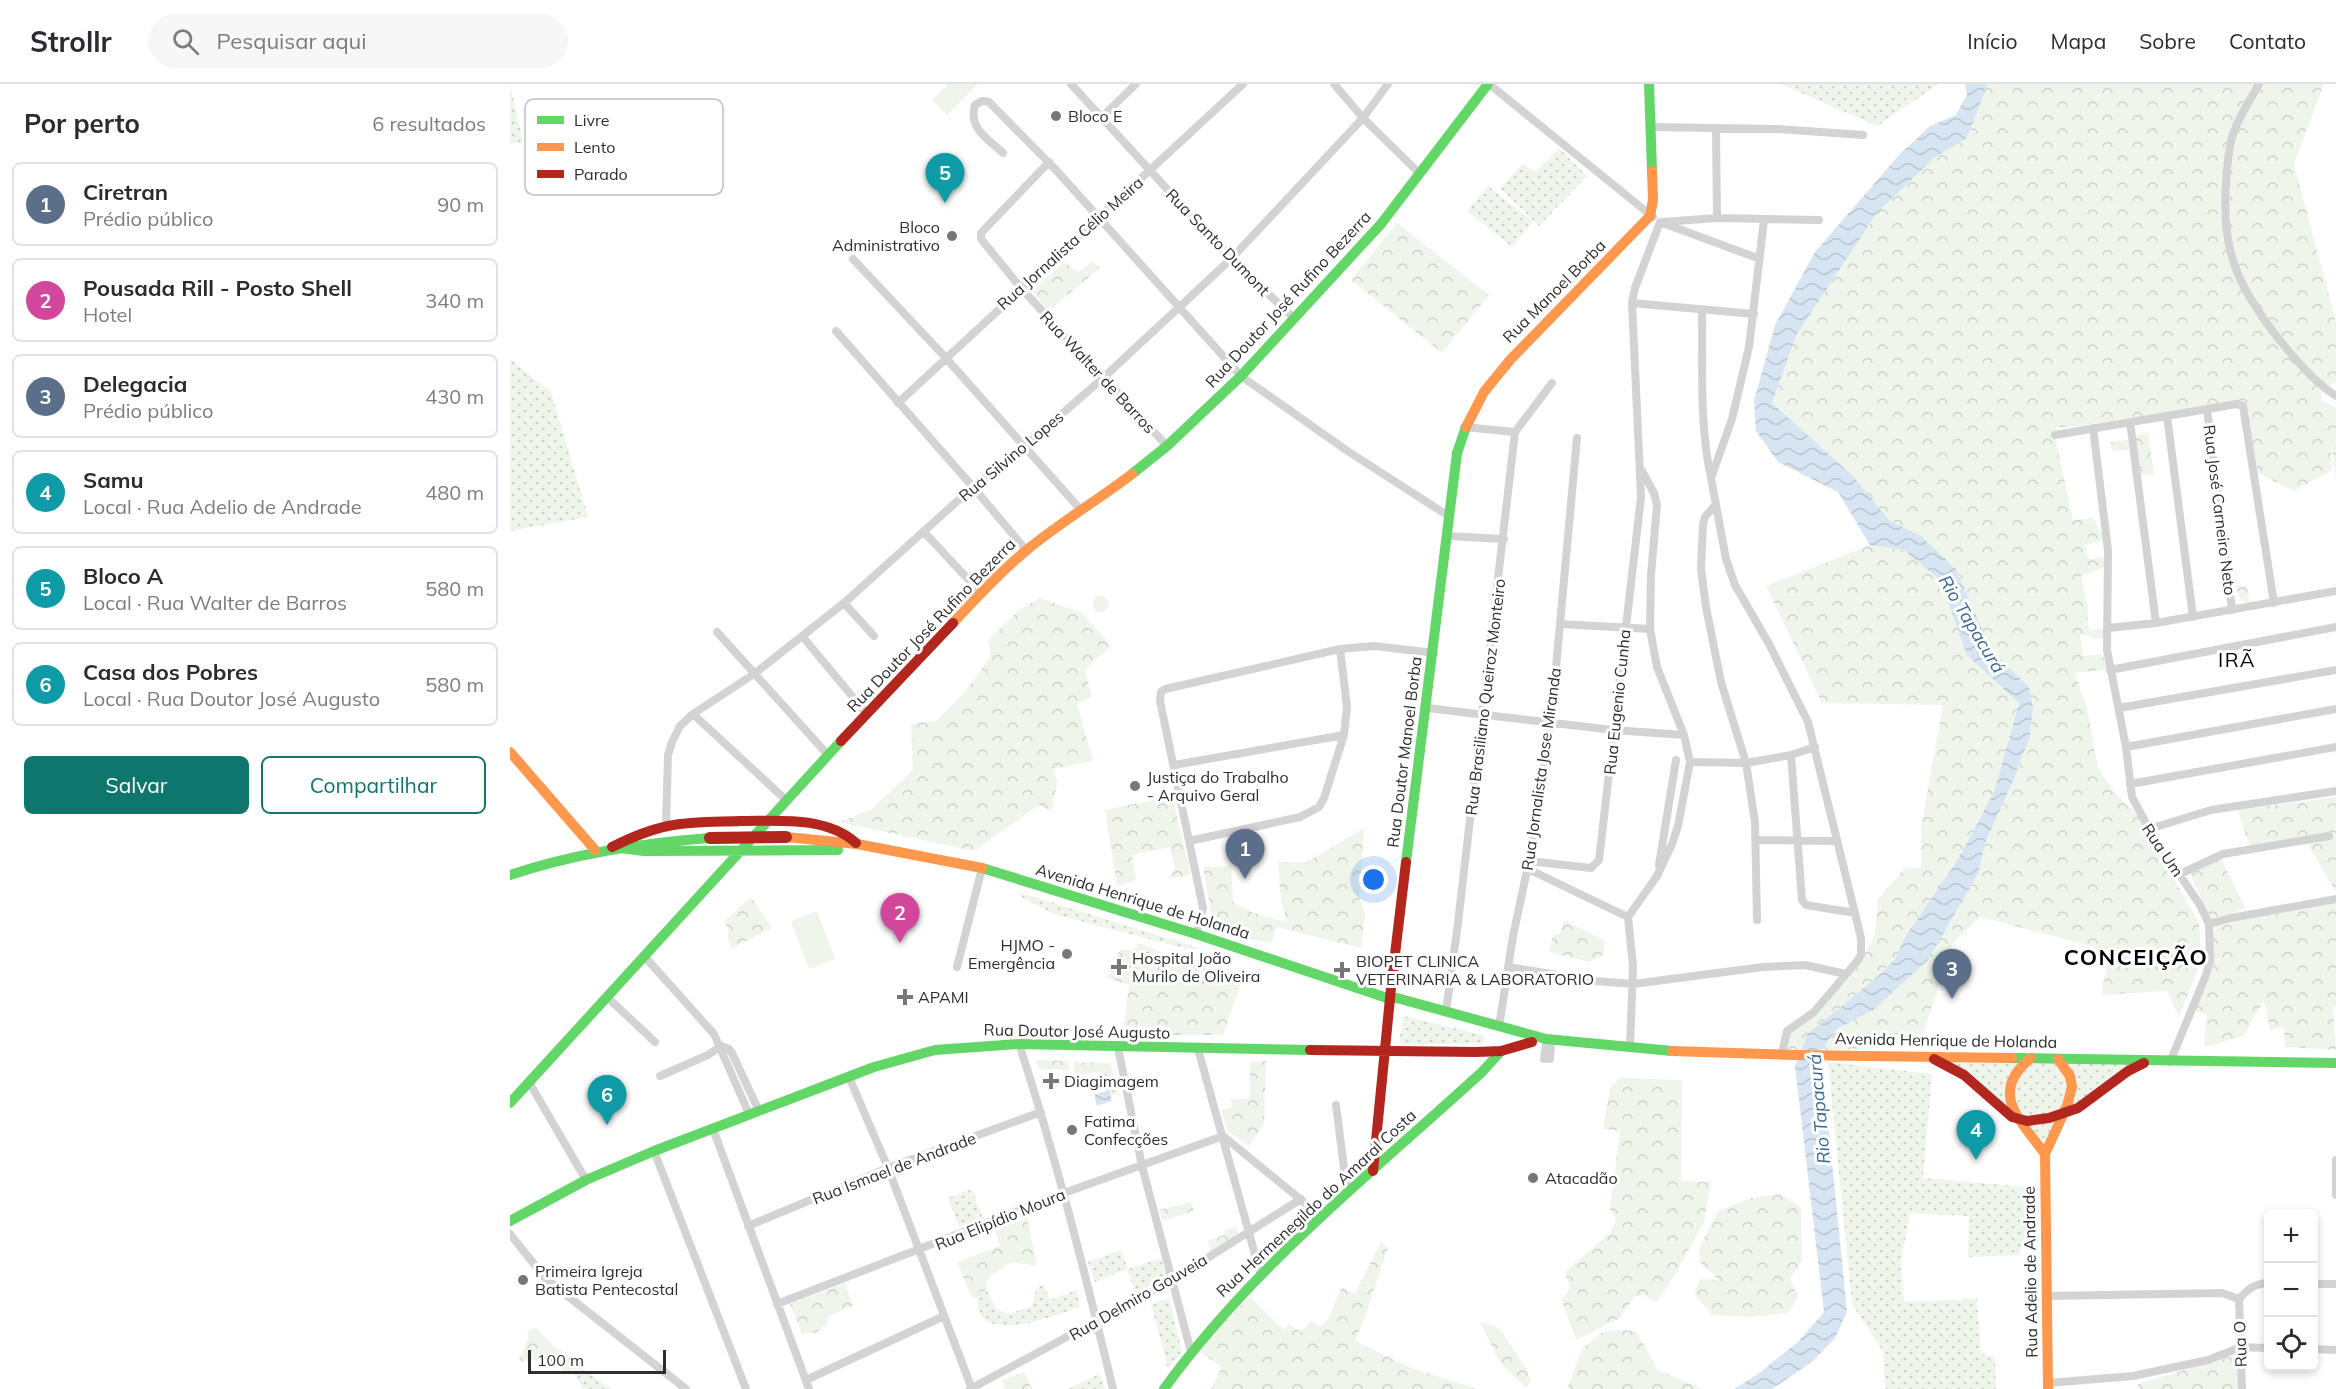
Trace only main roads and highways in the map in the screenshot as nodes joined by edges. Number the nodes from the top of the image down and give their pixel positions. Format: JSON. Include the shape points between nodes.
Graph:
{"nodes":[{"id":1,"x":1488,"y":84,"type":"edge"},
{"id":2,"x":1649,"y":84,"type":"edge"},
{"id":3,"x":1450,"y":517,"type":"joint"},
{"id":4,"x":511,"y":754,"type":"edge"},
{"id":5,"x":767,"y":821,"type":"junction"},
{"id":6,"x":857,"y":844,"type":"junction"},
{"id":7,"x":612,"y":847,"type":"junction"},
{"id":8,"x":744,"y":849,"type":"junction"},
{"id":9,"x":878,"y":849,"type":"junction"},
{"id":10,"x":595,"y":850,"type":"junction"},
{"id":11,"x":510,"y":875,"type":"edge"},
{"id":12,"x":1390,"y":999,"type":"junction"},
{"id":13,"x":1532,"y":1042,"type":"junction"},
{"id":14,"x":1384,"y":1051,"type":"junction"},
{"id":15,"x":1501,"y":1051,"type":"junction"},
{"id":16,"x":1787,"y":1054,"type":"junction"},
{"id":17,"x":1933,"y":1058,"type":"junction"},
{"id":18,"x":2031,"y":1058,"type":"junction"},
{"id":19,"x":2058,"y":1059,"type":"junction"},
{"id":20,"x":2147,"y":1062,"type":"junction"},
{"id":21,"x":2336,"y":1063,"type":"edge"},
{"id":22,"x":510,"y":1103,"type":"edge"},
{"id":23,"x":2064,"y":1114,"type":"junction"},
{"id":24,"x":2018,"y":1120,"type":"junction"},
{"id":25,"x":2045,"y":1154,"type":"junction"},
{"id":26,"x":1373,"y":1171,"type":"junction"},
{"id":27,"x":510,"y":1221,"type":"edge"},
{"id":28,"x":1167,"y":1385,"type":"edge"},
{"id":29,"x":2048,"y":1386,"type":"edge"}],
"edges":[{"from":1,"to":5,"type":"main road","name":"Rua Doutor José Rufino Bezerra","via":[[1381,224],[1241,376],[1167,446],[1026,550]]},
{"from":2,"to":3,"type":"main road","name":"Rua Manoel Borba","via":[[1655,219],[1500,368],[1464,427]]},
{"from":3,"to":12,"type":"main road","name":"Rua Doutor Manoel Borba"},
{"from":4,"to":10,"type":"main road"},
{"from":5,"to":6,"type":"main road","via":[[821,825]]},
{"from":5,"to":7,"type":"main road","via":[[666,826]]},
{"from":5,"to":8,"type":"main road","name":"Rua Doutor José Rufino Bezerra"},
{"from":6,"to":7,"type":"main road","name":"Avenida Henrique de Holanda","bridge":true,"via":[[786,837],[710,838]]},
{"from":6,"to":9,"type":"main road","name":"Avenida Henrique de Holanda"},
{"from":7,"to":8,"type":"main road","via":[[644,851]]},
{"from":7,"to":10,"type":"main road","name":"Avenida Henrique de Holanda"},
{"from":8,"to":9,"type":"main road"},
{"from":8,"to":22,"type":"main road","name":"Rua Doutor José Rufino Bezerra"},
{"from":9,"to":12,"type":"main road","name":"Avenida Henrique de Holanda","via":[[982,868]]},
{"from":10,"to":11,"type":"main road","name":"Avenida Henrique de Holanda"},
{"from":12,"to":13,"type":"main road"},
{"from":12,"to":14,"type":"main road","name":"Rua Doutor Manoel Borba"},
{"from":12,"to":16,"type":"main road","name":"Avenida Henrique de Holanda","via":[[1546,1039],[1630,1048]]},
{"from":13,"to":15,"type":"main road","name":"Rua Doutor José Augusto"},
{"from":13,"to":16,"type":"main road","via":[[1644,1057],[1782,1059]]},
{"from":14,"to":15,"type":"main road","name":"Rua Doutor José Augusto"},
{"from":14,"to":26,"type":"main road","name":"Rua Doutor Manoel Borba"},
{"from":14,"to":27,"type":"main road","name":"Rua Doutor José Augusto","via":[[1019,1044],[935,1050],[849,1077],[654,1151],[586,1180]]},
{"from":15,"to":26,"type":"main road","name":"Rua Hermenegildo do Amaral Costa"},
{"from":16,"to":17,"type":"main road","name":"Avenida Henrique de Holanda"},
{"from":17,"to":18,"type":"main road","name":"Avenida Henrique de Holanda"},
{"from":17,"to":24,"type":"main road","via":[[1964,1075]]},
{"from":18,"to":19,"type":"main road","name":"Avenida Henrique de Holanda"},
{"from":18,"to":24,"type":"main road","via":[[2012,1079],[2010,1101]]},
{"from":19,"to":20,"type":"main road","name":"Avenida Henrique de Holanda"},
{"from":19,"to":23,"type":"main road","via":[[2072,1084]]},
{"from":20,"to":21,"type":"main road","name":"Avenida Henrique de Holanda"},
{"from":20,"to":23,"type":"main road"},
{"from":23,"to":24,"type":"main road"},
{"from":23,"to":25,"type":"main road"},
{"from":24,"to":25,"type":"main road"},
{"from":25,"to":29,"type":"main road","name":"Rua Adelio de Andrade"},
{"from":26,"to":28,"type":"main road","name":"Rua Hermenegildo do Amaral Costa","via":[[1218,1319]]}]}
